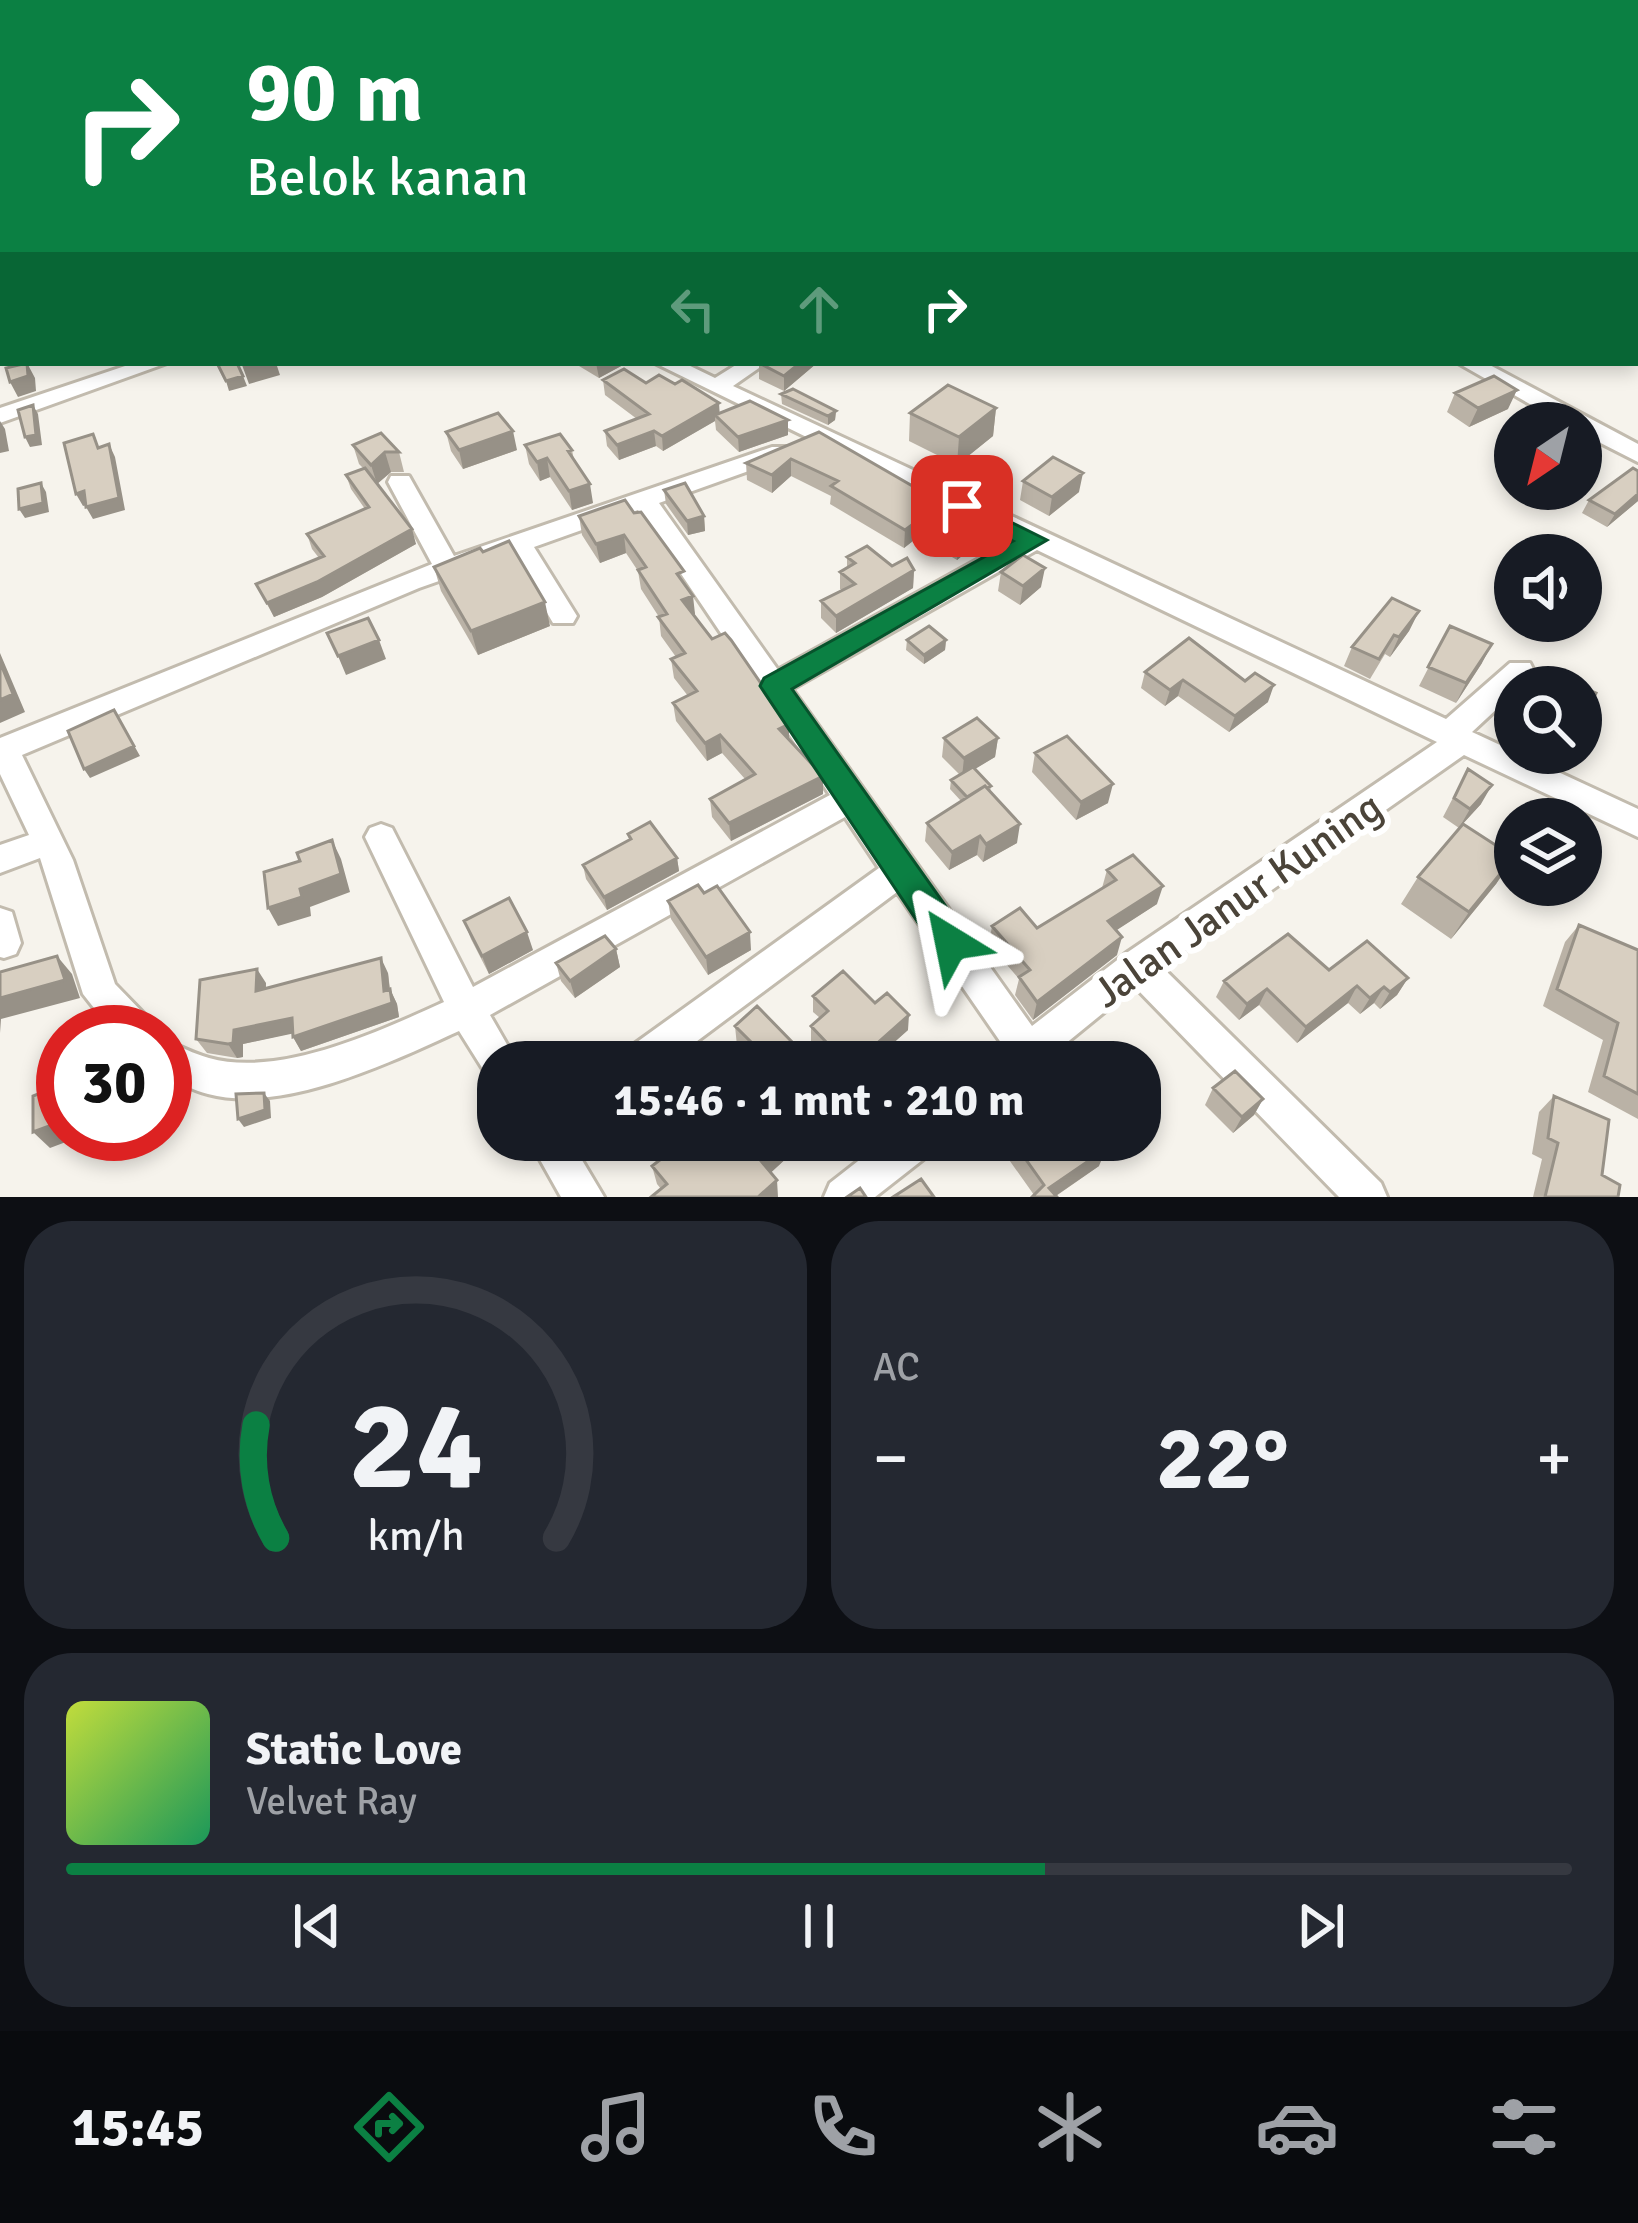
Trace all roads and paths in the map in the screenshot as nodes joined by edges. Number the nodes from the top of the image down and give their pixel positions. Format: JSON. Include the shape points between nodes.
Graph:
{"nodes":[{"id":1,"x":147,"y":366,"type":"edge"},
{"id":2,"x":672,"y":366,"type":"edge"},
{"id":3,"x":750,"y":366,"type":"edge"},
{"id":4,"x":1475,"y":366,"type":"edge"},
{"id":5,"x":715,"y":387,"type":"junction"},
{"id":6,"x":1542,"y":402,"type":"edge"},
{"id":7,"x":0,"y":416,"type":"edge"},
{"id":8,"x":1602,"y":434,"type":"edge"},
{"id":9,"x":816,"y":438,"type":"junction"},
{"id":10,"x":1638,"y":454,"type":"edge"},
{"id":11,"x":400,"y":482,"type":"dead end"},
{"id":12,"x":644,"y":500,"type":"junction"},
{"id":13,"x":1034,"y":540,"type":"junction"},
{"id":14,"x":519,"y":543,"type":"junction"},
{"id":15,"x":446,"y":568,"type":"junction"},
{"id":16,"x":563,"y":616,"type":"dead end"},
{"id":17,"x":774,"y":686,"type":"junction"},
{"id":18,"x":1494,"y":697,"type":"edge"},
{"id":19,"x":1455,"y":738,"type":"junction"},
{"id":20,"x":2,"y":750,"type":"edge"},
{"id":21,"x":850,"y":800,"type":"junction"},
{"id":22,"x":1638,"y":824,"type":"edge"},
{"id":23,"x":381,"y":837,"type":"dead end"},
{"id":24,"x":48,"y":842,"type":"junction"},
{"id":25,"x":0,"y":859,"type":"edge"},
{"id":26,"x":900,"y":871,"type":"junction"},
{"id":27,"x":1137,"y":965,"type":"junction"},
{"id":28,"x":111,"y":1005,"type":"edge"},
{"id":29,"x":466,"y":1010,"type":"junction"},
{"id":30,"x":486,"y":1041,"type":"edge"},
{"id":31,"x":668,"y":1041,"type":"edge"},
{"id":32,"x":1011,"y":1041,"type":"edge"},
{"id":33,"x":1041,"y":1041,"type":"edge"},
{"id":34,"x":192,"y":1073,"type":"edge"},
{"id":35,"x":561,"y":1161,"type":"edge"},
{"id":36,"x":889,"y":1161,"type":"edge"},
{"id":37,"x":584,"y":1197,"type":"edge"},
{"id":38,"x":844,"y":1197,"type":"edge"},
{"id":39,"x":1367,"y":1197,"type":"edge"}],
"edges":[{"from":1,"to":7,"type":"street"},
{"from":2,"to":5,"type":"street"},
{"from":3,"to":5,"type":"street"},
{"from":4,"to":6,"type":"street"},
{"from":5,"to":9,"type":"street"},
{"from":8,"to":10,"type":"street"},
{"from":9,"to":12,"type":"street"},
{"from":9,"to":13,"type":"street"},
{"from":11,"to":15,"type":"street"},
{"from":12,"to":14,"type":"street"},
{"from":12,"to":17,"type":"street"},
{"from":13,"to":17,"type":"street"},
{"from":13,"to":19,"type":"street"},
{"from":14,"to":15,"type":"street"},
{"from":14,"to":16,"type":"street"},
{"from":15,"to":20,"type":"street"},
{"from":17,"to":21,"type":"street"},
{"from":18,"to":19,"type":"street","name":"Jalan Janur Kuning"},
{"from":19,"to":22,"type":"street"},
{"from":19,"to":27,"type":"street","name":"Jalan Janur Kuning"},
{"from":20,"to":24,"type":"street"},
{"from":21,"to":26,"type":"street"},
{"from":21,"to":29,"type":"street"},
{"from":23,"to":29,"type":"street"},
{"from":24,"to":25,"type":"street"},
{"from":24,"to":28,"type":"street"},
{"from":26,"to":31,"type":"street"},
{"from":26,"to":32,"type":"street"},
{"from":27,"to":33,"type":"street","name":"Jalan Janur Kuning"},
{"from":27,"to":39,"type":"street"},
{"from":29,"to":30,"type":"street"},
{"from":29,"to":34,"type":"street","via":[[305,1071],[226,1082]]},
{"from":35,"to":37,"type":"street"},
{"from":36,"to":38,"type":"street"}]}
